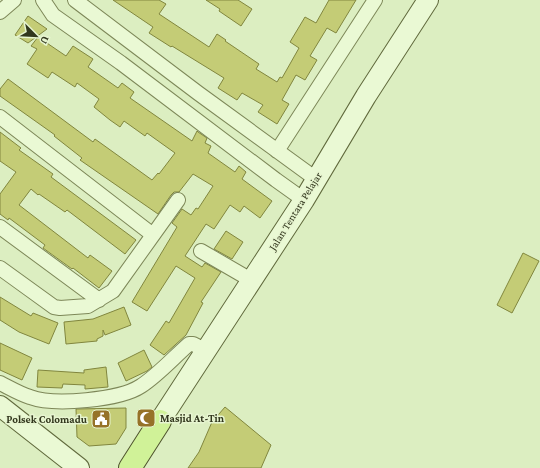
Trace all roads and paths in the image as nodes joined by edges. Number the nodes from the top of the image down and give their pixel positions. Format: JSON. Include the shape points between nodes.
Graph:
{"nodes":[{"id":1,"x":14,"y":0,"type":"edge"},
{"id":2,"x":43,"y":0,"type":"edge"},
{"id":3,"x":75,"y":0,"type":"edge"},
{"id":4,"x":375,"y":0,"type":"edge"},
{"id":5,"x":428,"y":0,"type":"edge"},
{"id":6,"x":0,"y":12,"type":"edge"},
{"id":7,"x":0,"y":117,"type":"edge"},
{"id":8,"x":277,"y":151,"type":"junction"},
{"id":9,"x":316,"y":179,"type":"junction"},
{"id":10,"x":178,"y":200,"type":"dead end"},
{"id":11,"x":304,"y":200,"type":"junction"},
{"id":12,"x":0,"y":227,"type":"edge"},
{"id":13,"x":153,"y":235,"type":"junction"},
{"id":14,"x":201,"y":251,"type":"dead end"},
{"id":15,"x":0,"y":268,"type":"edge"},
{"id":16,"x":251,"y":280,"type":"junction"},
{"id":17,"x":99,"y":300,"type":"junction"},
{"id":18,"x":205,"y":350,"type":"junction"},
{"id":19,"x":0,"y":383,"type":"edge"},
{"id":20,"x":0,"y":406,"type":"edge"},
{"id":21,"x":160,"y":421,"type":"joint"},
{"id":22,"x":79,"y":468,"type":"edge"},
{"id":23,"x":130,"y":468,"type":"edge"}],
"edges":[{"from":1,"to":6,"type":"street"},
{"from":2,"to":11,"type":"street","via":[[53,15]]},
{"from":3,"to":8,"type":"street"},
{"from":4,"to":8,"type":"street"},
{"from":5,"to":9,"type":"main road","name":"Jalan Tentara Pelajar"},
{"from":7,"to":13,"type":"street"},
{"from":8,"to":9,"type":"street"},
{"from":9,"to":11,"type":"main road","name":"Jalan Tentara Pelajar"},
{"from":10,"to":13,"type":"street"},
{"from":11,"to":16,"type":"main road","name":"Jalan Tentara Pelajar"},
{"from":12,"to":17,"type":"street"},
{"from":13,"to":17,"type":"street","via":[[113,291]]},
{"from":14,"to":16,"type":"street"},
{"from":15,"to":17,"type":"street","via":[[60,308],[88,306]]},
{"from":16,"to":18,"type":"main road","name":"Jalan Tentara Pelajar"},
{"from":18,"to":19,"type":"street","via":[[189,344],[139,388],[92,400],[43,400]]},
{"from":18,"to":21,"type":"main road","name":"Jalan Tentara Pelajar"},
{"from":20,"to":22,"type":"main road"},
{"from":21,"to":23,"type":"main road"}]}
